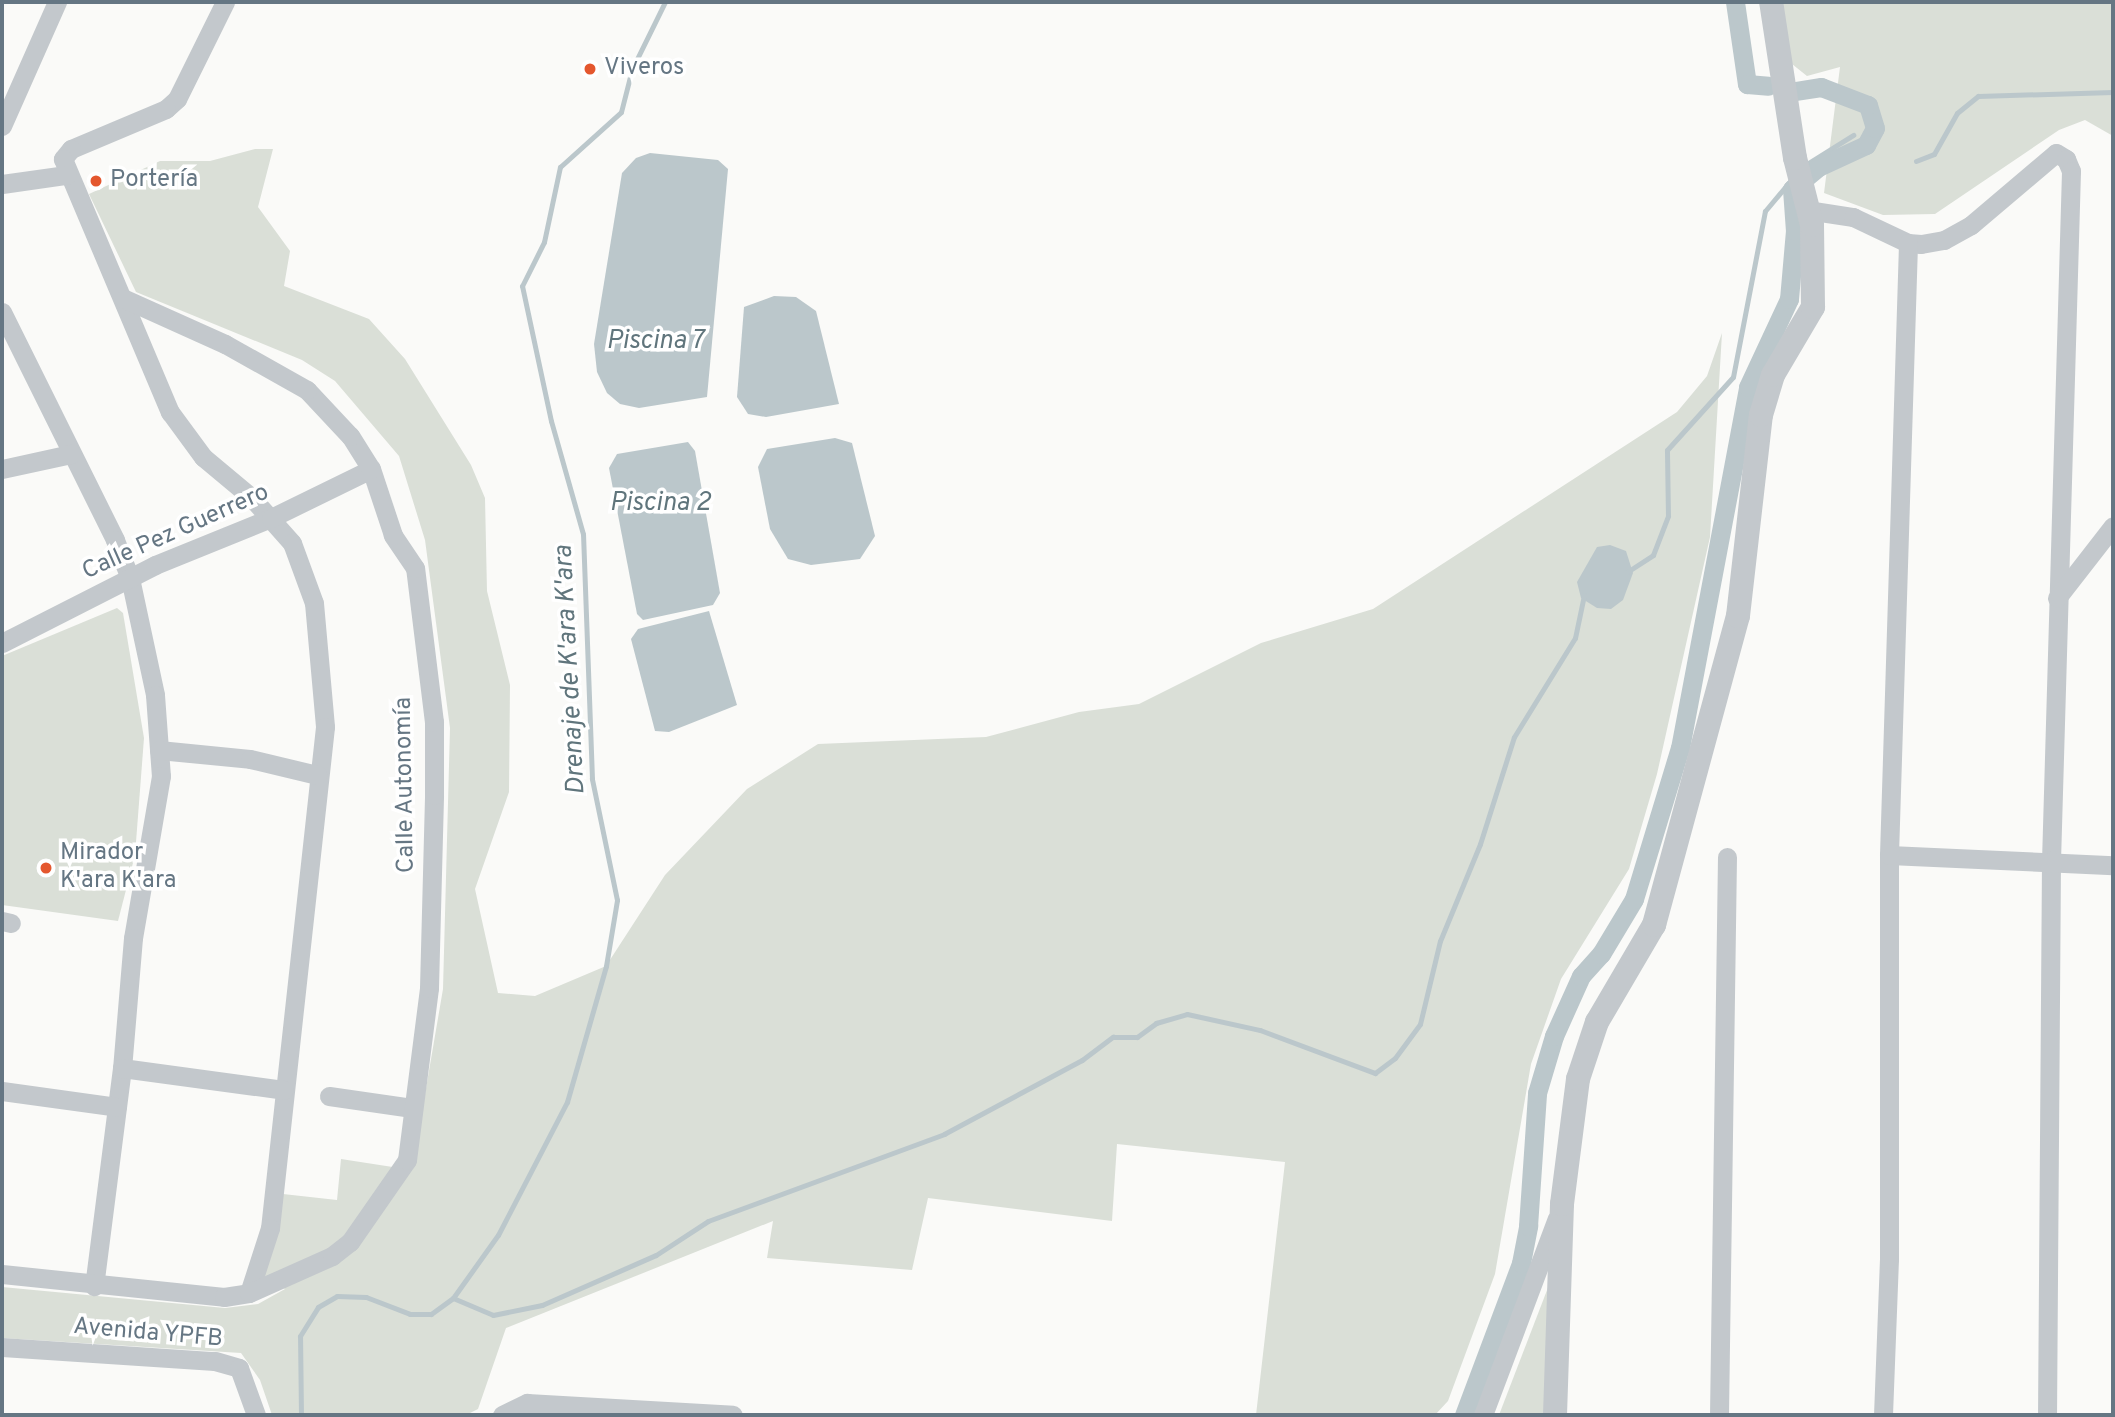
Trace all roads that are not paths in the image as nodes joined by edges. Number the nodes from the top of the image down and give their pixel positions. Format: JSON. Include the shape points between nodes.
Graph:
{"nodes":[{"id":1,"x":57,"y":2,"type":"edge"},
{"id":2,"x":225,"y":2,"type":"edge"},
{"id":3,"x":1771,"y":2,"type":"edge"},
{"id":4,"x":2,"y":126,"type":"edge"},
{"id":5,"x":66,"y":175,"type":"junction"},
{"id":6,"x":2,"y":184,"type":"edge"},
{"id":7,"x":1806,"y":202,"type":"junction"},
{"id":8,"x":1908,"y":243,"type":"junction"},
{"id":9,"x":125,"y":299,"type":"junction"},
{"id":10,"x":2,"y":312,"type":"edge"},
{"id":11,"x":71,"y":454,"type":"junction"},
{"id":12,"x":2,"y":469,"type":"edge"},
{"id":13,"x":371,"y":469,"type":"junction"},
{"id":14,"x":271,"y":518,"type":"junction"},
{"id":15,"x":2113,"y":526,"type":"edge"},
{"id":16,"x":130,"y":578,"type":"junction"},
{"id":17,"x":2057,"y":598,"type":"junction"},
{"id":18,"x":2,"y":643,"type":"edge"},
{"id":19,"x":159,"y":750,"type":"junction"},
{"id":20,"x":317,"y":775,"type":"junction"},
{"id":21,"x":1889,"y":855,"type":"junction"},
{"id":22,"x":1727,"y":857,"type":"dead end"},
{"id":23,"x":2051,"y":860,"type":"junction"},
{"id":24,"x":2113,"y":865,"type":"edge"},
{"id":25,"x":122,"y":1068,"type":"junction"},
{"id":26,"x":284,"y":1090,"type":"junction"},
{"id":27,"x":2,"y":1091,"type":"edge"},
{"id":28,"x":329,"y":1096,"type":"dead end"},
{"id":29,"x":117,"y":1107,"type":"junction"},
{"id":30,"x":412,"y":1108,"type":"junction"},
{"id":31,"x":1562,"y":1204,"type":"junction"},
{"id":32,"x":2,"y":1273,"type":"edge"},
{"id":33,"x":94,"y":1286,"type":"junction"},
{"id":34,"x":249,"y":1293,"type":"junction"},
{"id":35,"x":2,"y":1347,"type":"edge"},
{"id":36,"x":673,"y":1412,"type":"edge"},
{"id":37,"x":256,"y":1415,"type":"edge"},
{"id":38,"x":502,"y":1415,"type":"edge"},
{"id":39,"x":733,"y":1415,"type":"edge"},
{"id":40,"x":1483,"y":1415,"type":"edge"},
{"id":41,"x":1555,"y":1415,"type":"edge"},
{"id":42,"x":1719,"y":1415,"type":"edge"},
{"id":43,"x":1883,"y":1415,"type":"edge"},
{"id":44,"x":2047,"y":1415,"type":"edge"}],
"edges":[{"from":1,"to":4,"type":"street"},
{"from":2,"to":5,"type":"street","via":[[177,99],[166,109],[71,149],[63,159]]},
{"from":3,"to":7,"type":"street"},
{"from":5,"to":6,"type":"street"},
{"from":5,"to":9,"type":"street"},
{"from":7,"to":8,"type":"street","via":[[1853,217]]},
{"from":7,"to":31,"type":"street","via":[[1816,271],[1813,307],[1773,375],[1761,415],[1738,616],[1654,925],[1597,1022],[1578,1079]]},
{"from":8,"to":17,"type":"street","via":[[1944,240],[2012,194],[2056,153],[2066,159],[2071,208]]},
{"from":8,"to":21,"type":"street"},
{"from":9,"to":13,"type":"street","name":"Calle Autonomía","via":[[225,344],[307,390],[350,436]]},
{"from":9,"to":14,"type":"street","via":[[170,412],[187,439]]},
{"from":10,"to":11,"type":"street"},
{"from":11,"to":12,"type":"street"},
{"from":11,"to":16,"type":"street"},
{"from":13,"to":14,"type":"street","name":"Calle Pez Guerrero"},
{"from":13,"to":30,"type":"street","name":"Calle Autonomía","via":[[393,535],[415,568],[434,722],[431,950]]},
{"from":14,"to":16,"type":"street","name":"Calle Pez Guerrero"},
{"from":14,"to":20,"type":"street","via":[[304,567],[314,603],[325,727]]},
{"from":15,"to":17,"type":"street"},
{"from":16,"to":18,"type":"street","name":"Calle Pez Guerrero"},
{"from":16,"to":19,"type":"street","via":[[155,695]]},
{"from":17,"to":23,"type":"street"},
{"from":19,"to":20,"type":"street","via":[[250,759]]},
{"from":19,"to":25,"type":"street","via":[[161,776],[133,938]]},
{"from":20,"to":26,"type":"street"},
{"from":21,"to":23,"type":"street"},
{"from":21,"to":43,"type":"street","via":[[1889,1259]]},
{"from":22,"to":42,"type":"street"},
{"from":23,"to":24,"type":"street"},
{"from":23,"to":44,"type":"street"},
{"from":25,"to":26,"type":"street"},
{"from":25,"to":29,"type":"street"},
{"from":26,"to":34,"type":"street","via":[[270,1228]]},
{"from":27,"to":29,"type":"street"},
{"from":28,"to":30,"type":"street"},
{"from":29,"to":33,"type":"street"},
{"from":30,"to":34,"type":"street","name":"Calle Autonomía","via":[[407,1160],[350,1241],[332,1256]]},
{"from":31,"to":40,"type":"street"},
{"from":31,"to":41,"type":"street"},
{"from":32,"to":33,"type":"street","name":"Avenida YPFB"},
{"from":33,"to":34,"type":"street","name":"Avenida YPFB","via":[[224,1297]]},
{"from":35,"to":37,"type":"street","name":"Avenida YPFB","via":[[215,1361],[239,1368]]},
{"from":36,"to":38,"type":"street","via":[[527,1403]]},
{"from":36,"to":39,"type":"street"}]}
